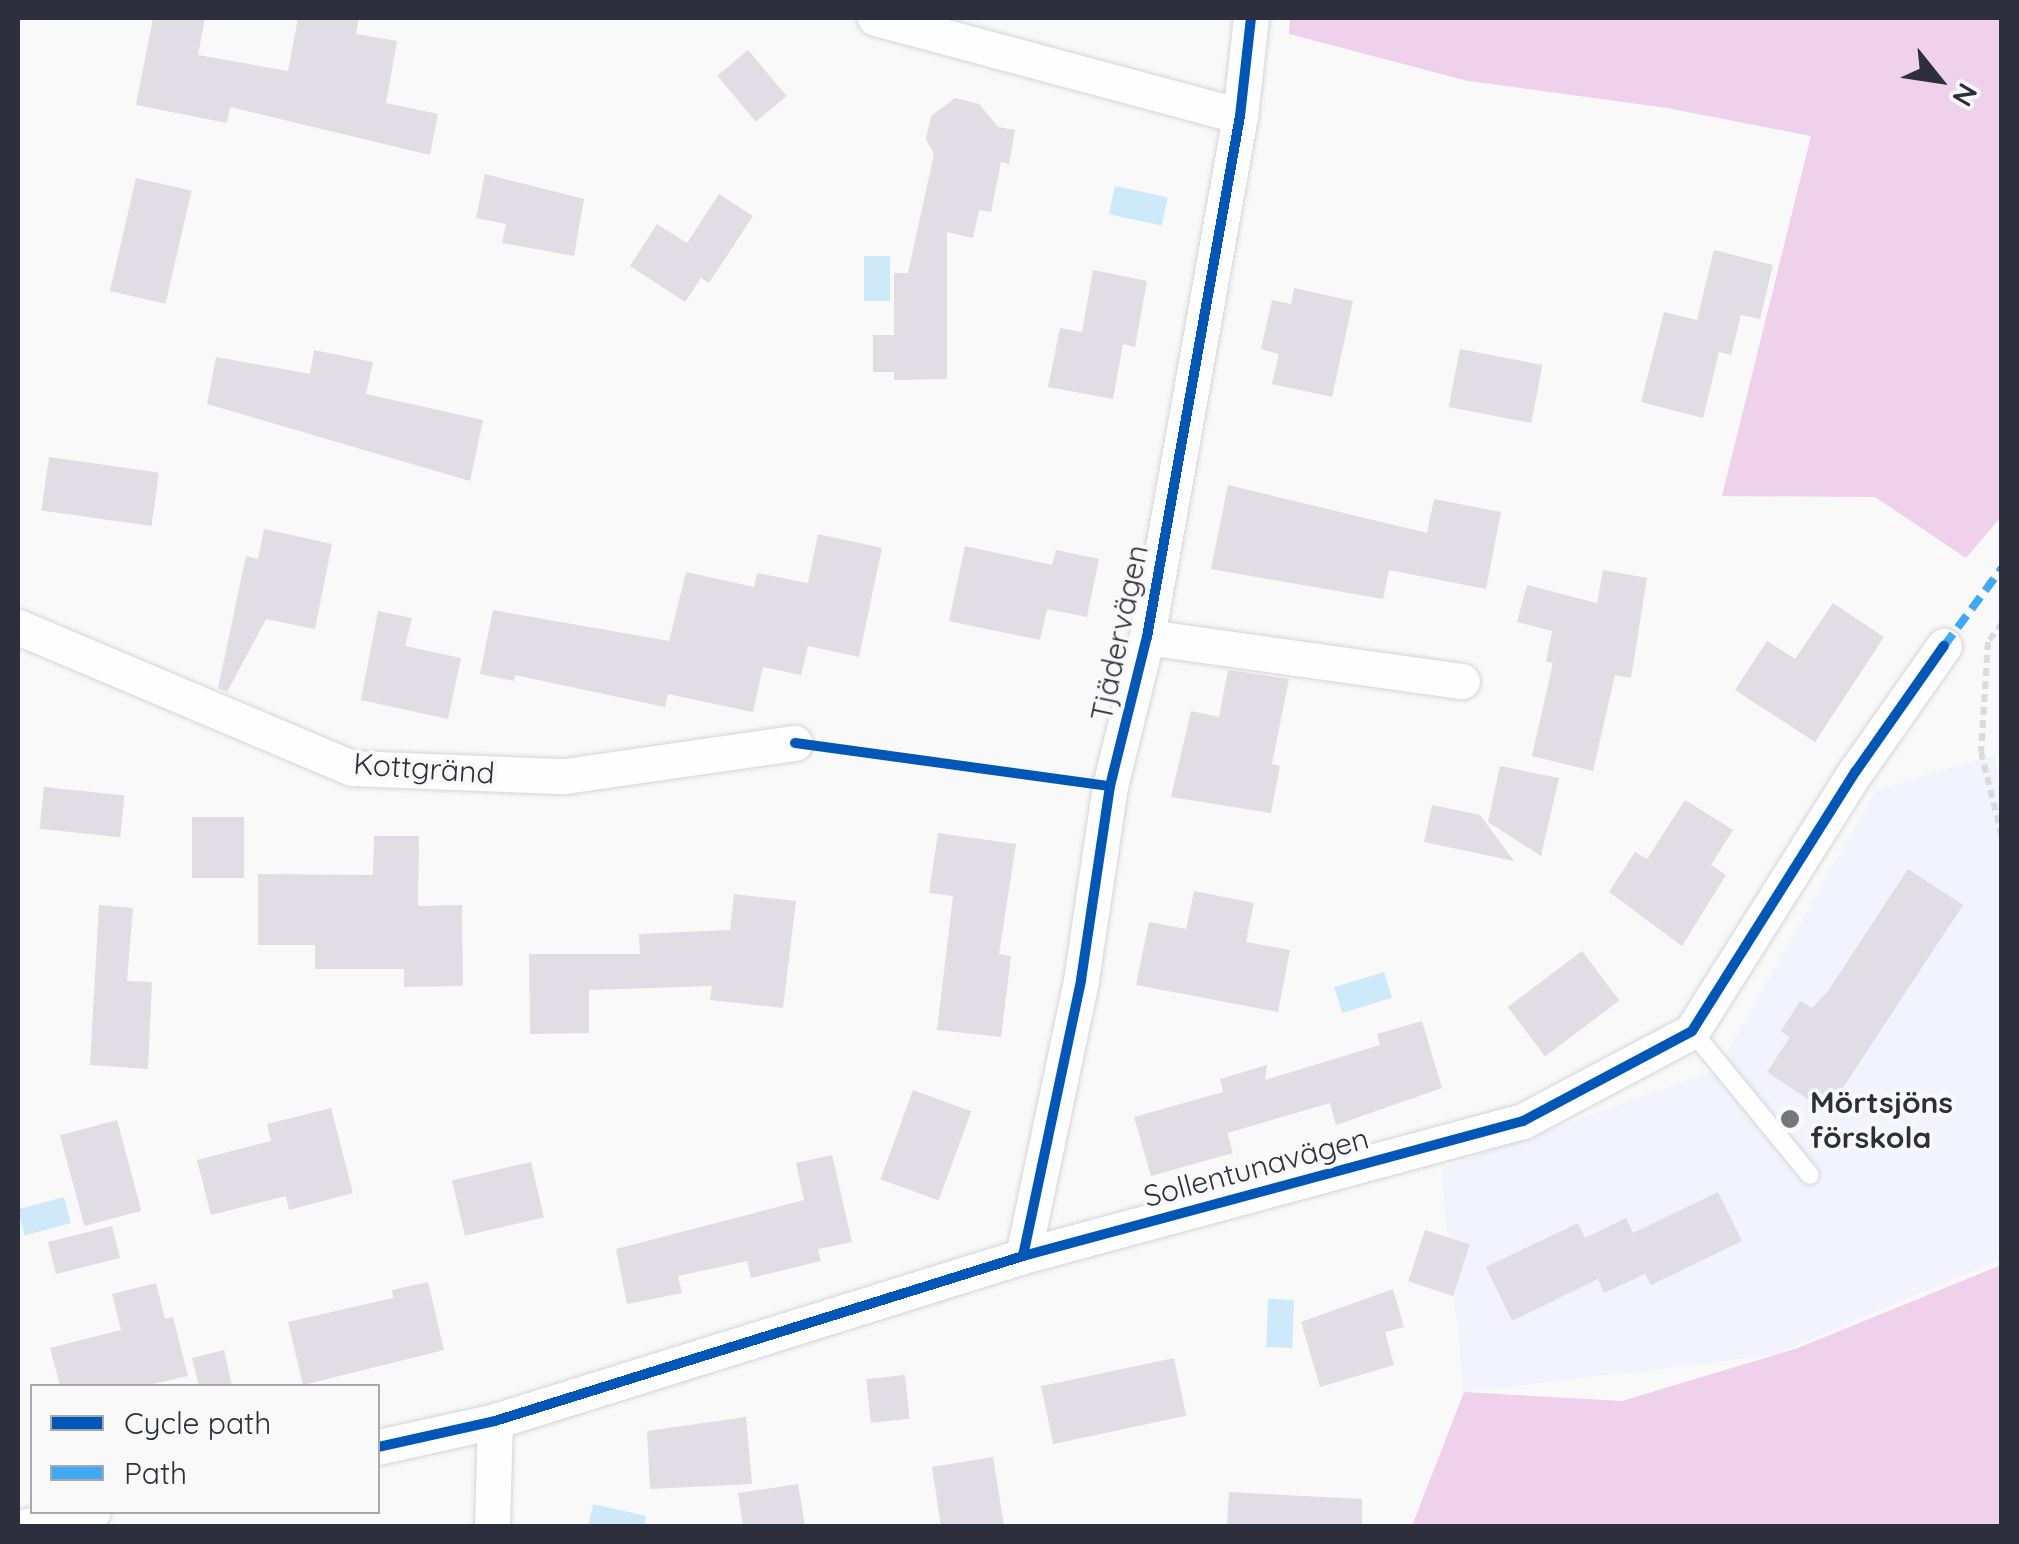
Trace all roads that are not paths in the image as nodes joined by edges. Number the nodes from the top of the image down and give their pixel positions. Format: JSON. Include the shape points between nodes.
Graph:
{"nodes":[{"id":1,"x":875,"y":18,"type":"edge"},
{"id":2,"x":1251,"y":18,"type":"edge"},
{"id":3,"x":1240,"y":116,"type":"junction"},
{"id":4,"x":18,"y":626,"type":"edge"},
{"id":5,"x":1147,"y":637,"type":"junction"},
{"id":6,"x":1944,"y":646,"type":"dead end"},
{"id":7,"x":1462,"y":681,"type":"dead end"},
{"id":8,"x":795,"y":743,"type":"dead end"},
{"id":9,"x":1692,"y":1031,"type":"junction"},
{"id":10,"x":1810,"y":1174,"type":"dead end"},
{"id":11,"x":1023,"y":1256,"type":"junction"},
{"id":12,"x":495,"y":1421,"type":"junction"},
{"id":13,"x":380,"y":1448,"type":"edge"},
{"id":14,"x":84,"y":1514,"type":"edge"},
{"id":15,"x":27,"y":1526,"type":"edge"},
{"id":16,"x":492,"y":1526,"type":"edge"}],
"edges":[{"from":1,"to":3,"type":"street"},
{"from":2,"to":3,"type":"street","name":"Tjädervägen"},
{"from":3,"to":5,"type":"street","name":"Tjädervägen"},
{"from":4,"to":8,"type":"street","name":"Kottgränd","via":[[352,768],[565,776]]},
{"from":5,"to":7,"type":"street","name":"Tjädervägen"},
{"from":5,"to":11,"type":"street","name":"Tjädervägen","via":[[1110,786],[1081,980]]},
{"from":6,"to":9,"type":"street","name":"Sollentunavägen","via":[[1856,771]]},
{"from":9,"to":10,"type":"lane"},
{"from":9,"to":11,"type":"street","name":"Sollentunavägen","via":[[1523,1121]]},
{"from":11,"to":12,"type":"street","name":"Sollentunavägen"},
{"from":12,"to":13,"type":"street","name":"Sollentunavägen"},
{"from":12,"to":16,"type":"street"},
{"from":14,"to":15,"type":"street"}]}
